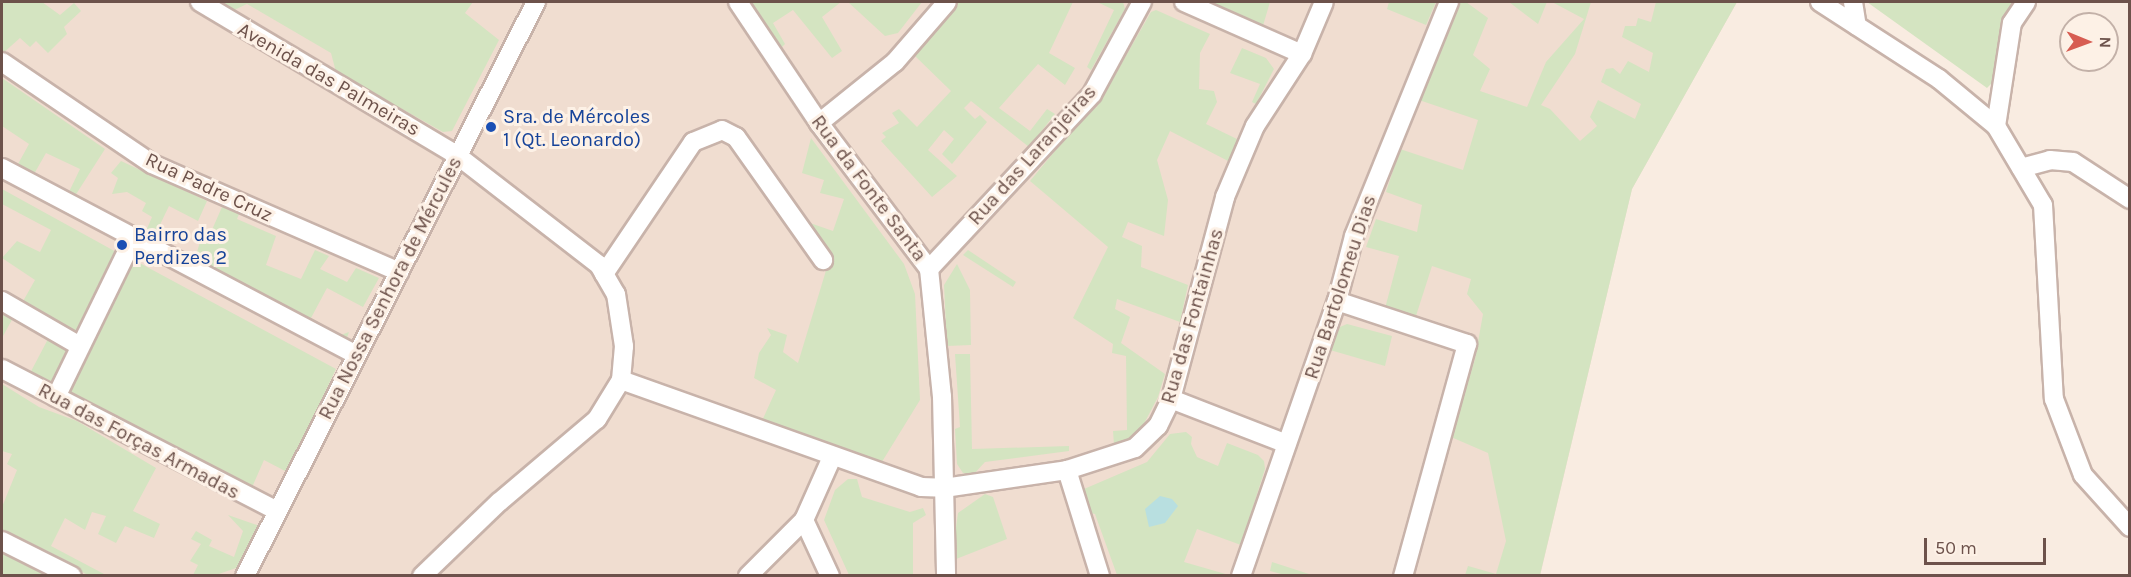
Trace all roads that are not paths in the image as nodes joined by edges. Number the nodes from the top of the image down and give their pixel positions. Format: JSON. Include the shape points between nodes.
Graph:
{"nodes":[{"id":1,"x":200,"y":2,"type":"edge"},
{"id":2,"x":536,"y":2,"type":"edge"},
{"id":3,"x":738,"y":2,"type":"edge"},
{"id":4,"x":947,"y":2,"type":"edge"},
{"id":5,"x":1142,"y":2,"type":"edge"},
{"id":6,"x":1184,"y":2,"type":"edge"},
{"id":7,"x":1324,"y":2,"type":"edge"},
{"id":8,"x":1449,"y":2,"type":"edge"},
{"id":9,"x":1820,"y":2,"type":"edge"},
{"id":10,"x":1853,"y":2,"type":"edge"},
{"id":11,"x":2026,"y":2,"type":"edge"},
{"id":12,"x":1857,"y":26,"type":"junction"},
{"id":13,"x":1302,"y":54,"type":"junction"},
{"id":14,"x":2,"y":62,"type":"edge"},
{"id":15,"x":819,"y":123,"type":"junction"},
{"id":16,"x":1996,"y":126,"type":"junction"},
{"id":17,"x":458,"y":156,"type":"junction"},
{"id":18,"x":2,"y":168,"type":"edge"},
{"id":19,"x":2021,"y":168,"type":"junction"},
{"id":20,"x":2130,"y":199,"type":"edge"},
{"id":21,"x":134,"y":237,"type":"junction"},
{"id":22,"x":823,"y":260,"type":"dead end"},
{"id":23,"x":929,"y":269,"type":"junction"},
{"id":24,"x":399,"y":272,"type":"junction"},
{"id":25,"x":604,"y":274,"type":"junction"},
{"id":26,"x":2,"y":301,"type":"edge"},
{"id":27,"x":1337,"y":301,"type":"junction"},
{"id":28,"x":80,"y":346,"type":"junction"},
{"id":29,"x":355,"y":354,"type":"junction"},
{"id":30,"x":2,"y":369,"type":"edge"},
{"id":31,"x":621,"y":380,"type":"junction"},
{"id":32,"x":56,"y":397,"type":"junction"},
{"id":33,"x":1172,"y":399,"type":"junction"},
{"id":34,"x":1287,"y":444,"type":"junction"},
{"id":35,"x":831,"y":457,"type":"junction"},
{"id":36,"x":1067,"y":470,"type":"junction"},
{"id":37,"x":944,"y":488,"type":"junction"},
{"id":38,"x":277,"y":511,"type":"junction"},
{"id":39,"x":804,"y":520,"type":"junction"},
{"id":40,"x":2130,"y":527,"type":"edge"},
{"id":41,"x":2,"y":541,"type":"edge"},
{"id":42,"x":72,"y":576,"type":"edge"},
{"id":43,"x":245,"y":576,"type":"edge"},
{"id":44,"x":422,"y":576,"type":"edge"},
{"id":45,"x":748,"y":576,"type":"edge"},
{"id":46,"x":830,"y":576,"type":"edge"},
{"id":47,"x":946,"y":576,"type":"edge"},
{"id":48,"x":1100,"y":576,"type":"edge"},
{"id":49,"x":1241,"y":576,"type":"edge"},
{"id":50,"x":1403,"y":576,"type":"edge"}],
"edges":[{"from":1,"to":17,"type":"street","name":"Avenida das Palmeiras"},
{"from":2,"to":17,"type":"street","name":"Rua Nossa Senhora de Mércules"},
{"from":3,"to":15,"type":"street","name":"Rua da Fonte Santa"},
{"from":4,"to":15,"type":"street","via":[[895,62]]},
{"from":5,"to":23,"type":"street","name":"Rua das Laranjeiras","via":[[1092,94]]},
{"from":6,"to":13,"type":"street"},
{"from":7,"to":13,"type":"street","name":"Rua das Fontainhas"},
{"from":8,"to":27,"type":"street","name":"Rua Bartolomeu Dias","via":[[1354,236]]},
{"from":9,"to":12,"type":"street"},
{"from":10,"to":12,"type":"street"},
{"from":11,"to":16,"type":"street","via":[[2012,22]]},
{"from":12,"to":16,"type":"street","via":[[1939,79]]},
{"from":13,"to":33,"type":"street","name":"Rua das Fontainhas","via":[[1255,126],[1225,197]]},
{"from":14,"to":24,"type":"street","name":"Rua Padre Cruz","via":[[152,164]]},
{"from":15,"to":23,"type":"street","name":"Rua da Fonte Santa"},
{"from":16,"to":19,"type":"street"},
{"from":17,"to":24,"type":"street","name":"Rua Nossa Senhora de Mércules"},
{"from":17,"to":25,"type":"street","name":"Avenida das Palmeiras","via":[[599,265]]},
{"from":18,"to":21,"type":"street"},
{"from":19,"to":20,"type":"street","via":[[2050,160],[2073,162]]},
{"from":19,"to":40,"type":"street","via":[[2043,205],[2054,399],[2083,475]]},
{"from":21,"to":28,"type":"street"},
{"from":21,"to":29,"type":"street"},
{"from":22,"to":25,"type":"street","via":[[736,137],[722,130],[693,142]]},
{"from":23,"to":37,"type":"street","name":"Rua da Fonte Santa","via":[[942,396]]},
{"from":24,"to":29,"type":"street","name":"Rua Nossa Senhora de Mércules"},
{"from":25,"to":31,"type":"street","name":"Avenida das Palmeiras","via":[[616,294],[624,346]]},
{"from":26,"to":28,"type":"street"},
{"from":27,"to":34,"type":"street","name":"Rua Bartolomeu Dias"},
{"from":27,"to":50,"type":"street","via":[[1467,344]]},
{"from":28,"to":32,"type":"street"},
{"from":29,"to":38,"type":"street","name":"Rua Nossa Senhora de Mércules"},
{"from":30,"to":32,"type":"street","name":"Rua das Forças Armadas"},
{"from":31,"to":35,"type":"street","name":"Rua das Fontainhas"},
{"from":31,"to":44,"type":"street","via":[[597,419],[499,502]]},
{"from":32,"to":38,"type":"street","name":"Rua das Forças Armadas"},
{"from":33,"to":34,"type":"street"},
{"from":33,"to":36,"type":"street","name":"Rua das Fontainhas","via":[[1158,426],[1135,448]]},
{"from":34,"to":49,"type":"street","name":"Rua Bartolomeu Dias"},
{"from":35,"to":37,"type":"street","name":"Rua das Fontainhas","via":[[921,487]]},
{"from":35,"to":39,"type":"street"},
{"from":36,"to":37,"type":"street","name":"Rua das Fontainhas"},
{"from":36,"to":48,"type":"street"},
{"from":37,"to":47,"type":"street","name":"Rua da Fonte Santa"},
{"from":38,"to":43,"type":"street","name":"Rua Nossa Senhora de Mércules"},
{"from":39,"to":45,"type":"street"},
{"from":39,"to":46,"type":"street"},
{"from":41,"to":42,"type":"street"}]}
